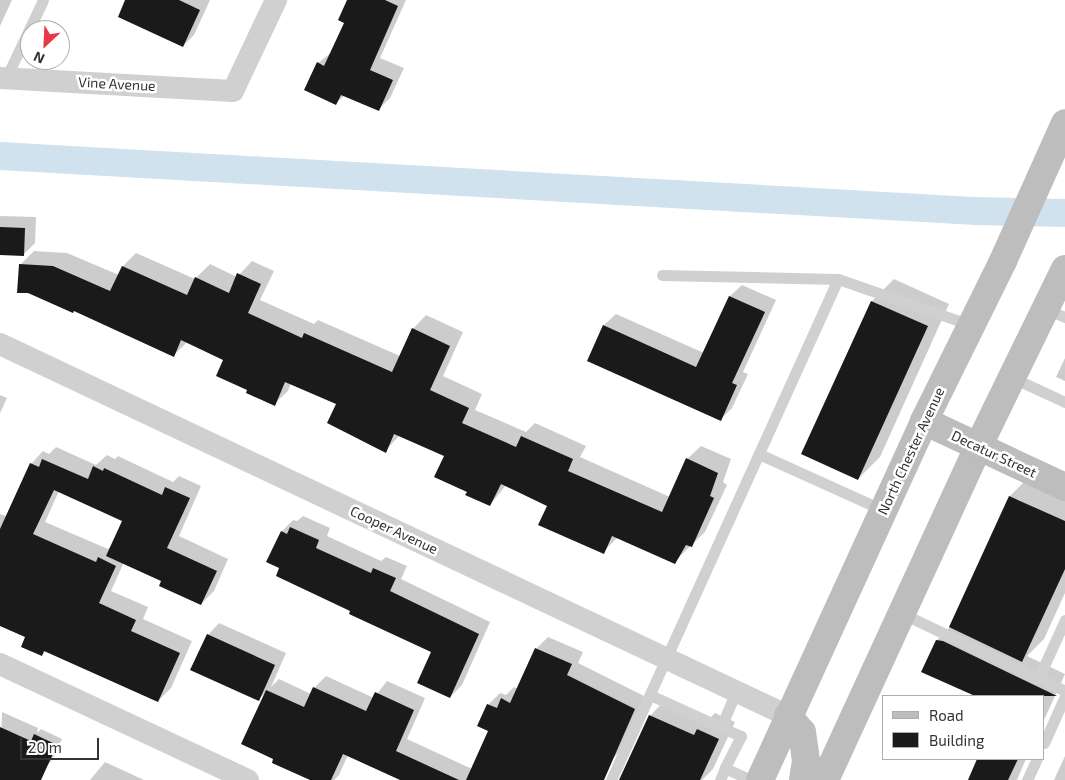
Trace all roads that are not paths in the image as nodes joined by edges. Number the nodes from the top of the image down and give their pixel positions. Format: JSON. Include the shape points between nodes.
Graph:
{"nodes":[{"id":1,"x":43,"y":0,"type":"edge"},
{"id":2,"x":276,"y":0,"type":"edge"},
{"id":3,"x":3,"y":78,"type":"edge"},
{"id":4,"x":1060,"y":135,"type":"edge"},
{"id":5,"x":662,"y":275,"type":"dead end"},
{"id":6,"x":838,"y":279,"type":"junction"},
{"id":7,"x":1058,"y":295,"type":"edge"},
{"id":8,"x":972,"y":325,"type":"junction"},
{"id":9,"x":0,"y":344,"type":"edge"},
{"id":10,"x":1011,"y":377,"type":"junction"},
{"id":11,"x":1065,"y":402,"type":"edge"},
{"id":12,"x":924,"y":421,"type":"junction"},
{"id":13,"x":978,"y":446,"type":"junction"},
{"id":14,"x":759,"y":454,"type":"junction"},
{"id":15,"x":1065,"y":487,"type":"edge"},
{"id":16,"x":883,"y":510,"type":"junction"},
{"id":17,"x":901,"y":613,"type":"junction"},
{"id":18,"x":1065,"y":620,"type":"edge"},
{"id":19,"x":666,"y":659,"type":"junction"},
{"id":20,"x":0,"y":664,"type":"edge"},
{"id":21,"x":1038,"y":679,"type":"junction"},
{"id":22,"x":1065,"y":691,"type":"edge"},
{"id":23,"x":736,"y":692,"type":"junction"},
{"id":24,"x":650,"y":695,"type":"junction"},
{"id":25,"x":1065,"y":696,"type":"edge"},
{"id":26,"x":788,"y":716,"type":"junction"},
{"id":27,"x":721,"y":727,"type":"junction"},
{"id":28,"x":1045,"y":742,"type":"edge"},
{"id":29,"x":1037,"y":760,"type":"edge"},
{"id":30,"x":726,"y":768,"type":"junction"},
{"id":31,"x":613,"y":779,"type":"edge"},
{"id":32,"x":248,"y":780,"type":"edge"},
{"id":33,"x":720,"y":780,"type":"edge"},
{"id":34,"x":751,"y":780,"type":"edge"},
{"id":35,"x":760,"y":780,"type":"edge"},
{"id":36,"x":803,"y":780,"type":"edge"},
{"id":37,"x":825,"y":780,"type":"edge"},
{"id":38,"x":1027,"y":780,"type":"edge"}],
"edges":[{"from":1,"to":3,"type":"lane"},
{"from":2,"to":3,"type":"street","name":"Vine Avenue","via":[[233,91]]},
{"from":4,"to":8,"type":"main road","name":"North Chester Avenue"},
{"from":5,"to":6,"type":"lane"},
{"from":6,"to":8,"type":"lane"},
{"from":6,"to":14,"type":"lane"},
{"from":7,"to":10,"type":"main road"},
{"from":8,"to":12,"type":"main road","name":"North Chester Avenue"},
{"from":9,"to":19,"type":"street","name":"Cooper Avenue"},
{"from":10,"to":11,"type":"lane"},
{"from":10,"to":13,"type":"main road"},
{"from":12,"to":13,"type":"main road","name":"Decatur Street"},
{"from":12,"to":16,"type":"main road","name":"North Chester Avenue"},
{"from":13,"to":15,"type":"main road","name":"Decatur Street"},
{"from":13,"to":17,"type":"main road"},
{"from":14,"to":16,"type":"lane"},
{"from":14,"to":19,"type":"lane"},
{"from":16,"to":26,"type":"main road","name":"North Chester Avenue"},
{"from":17,"to":21,"type":"lane"},
{"from":17,"to":37,"type":"main road"},
{"from":18,"to":21,"type":"lane"},
{"from":19,"to":23,"type":"street","name":"Cooper Avenue"},
{"from":19,"to":24,"type":"lane"},
{"from":20,"to":32,"type":"street"},
{"from":21,"to":22,"type":"lane"},
{"from":23,"to":26,"type":"street","name":"Cooper Avenue"},
{"from":23,"to":27,"type":"lane"},
{"from":24,"to":27,"type":"lane"},
{"from":24,"to":31,"type":"lane"},
{"from":25,"to":28,"type":"lane"},
{"from":26,"to":35,"type":"main road","name":"North Chester Avenue"},
{"from":26,"to":36,"type":"main road","via":[[802,732],[806,761]]},
{"from":27,"to":30,"type":"lane","via":[[741,736]]},
{"from":29,"to":38,"type":"lane"},
{"from":30,"to":33,"type":"lane"},
{"from":30,"to":34,"type":"lane"}]}
